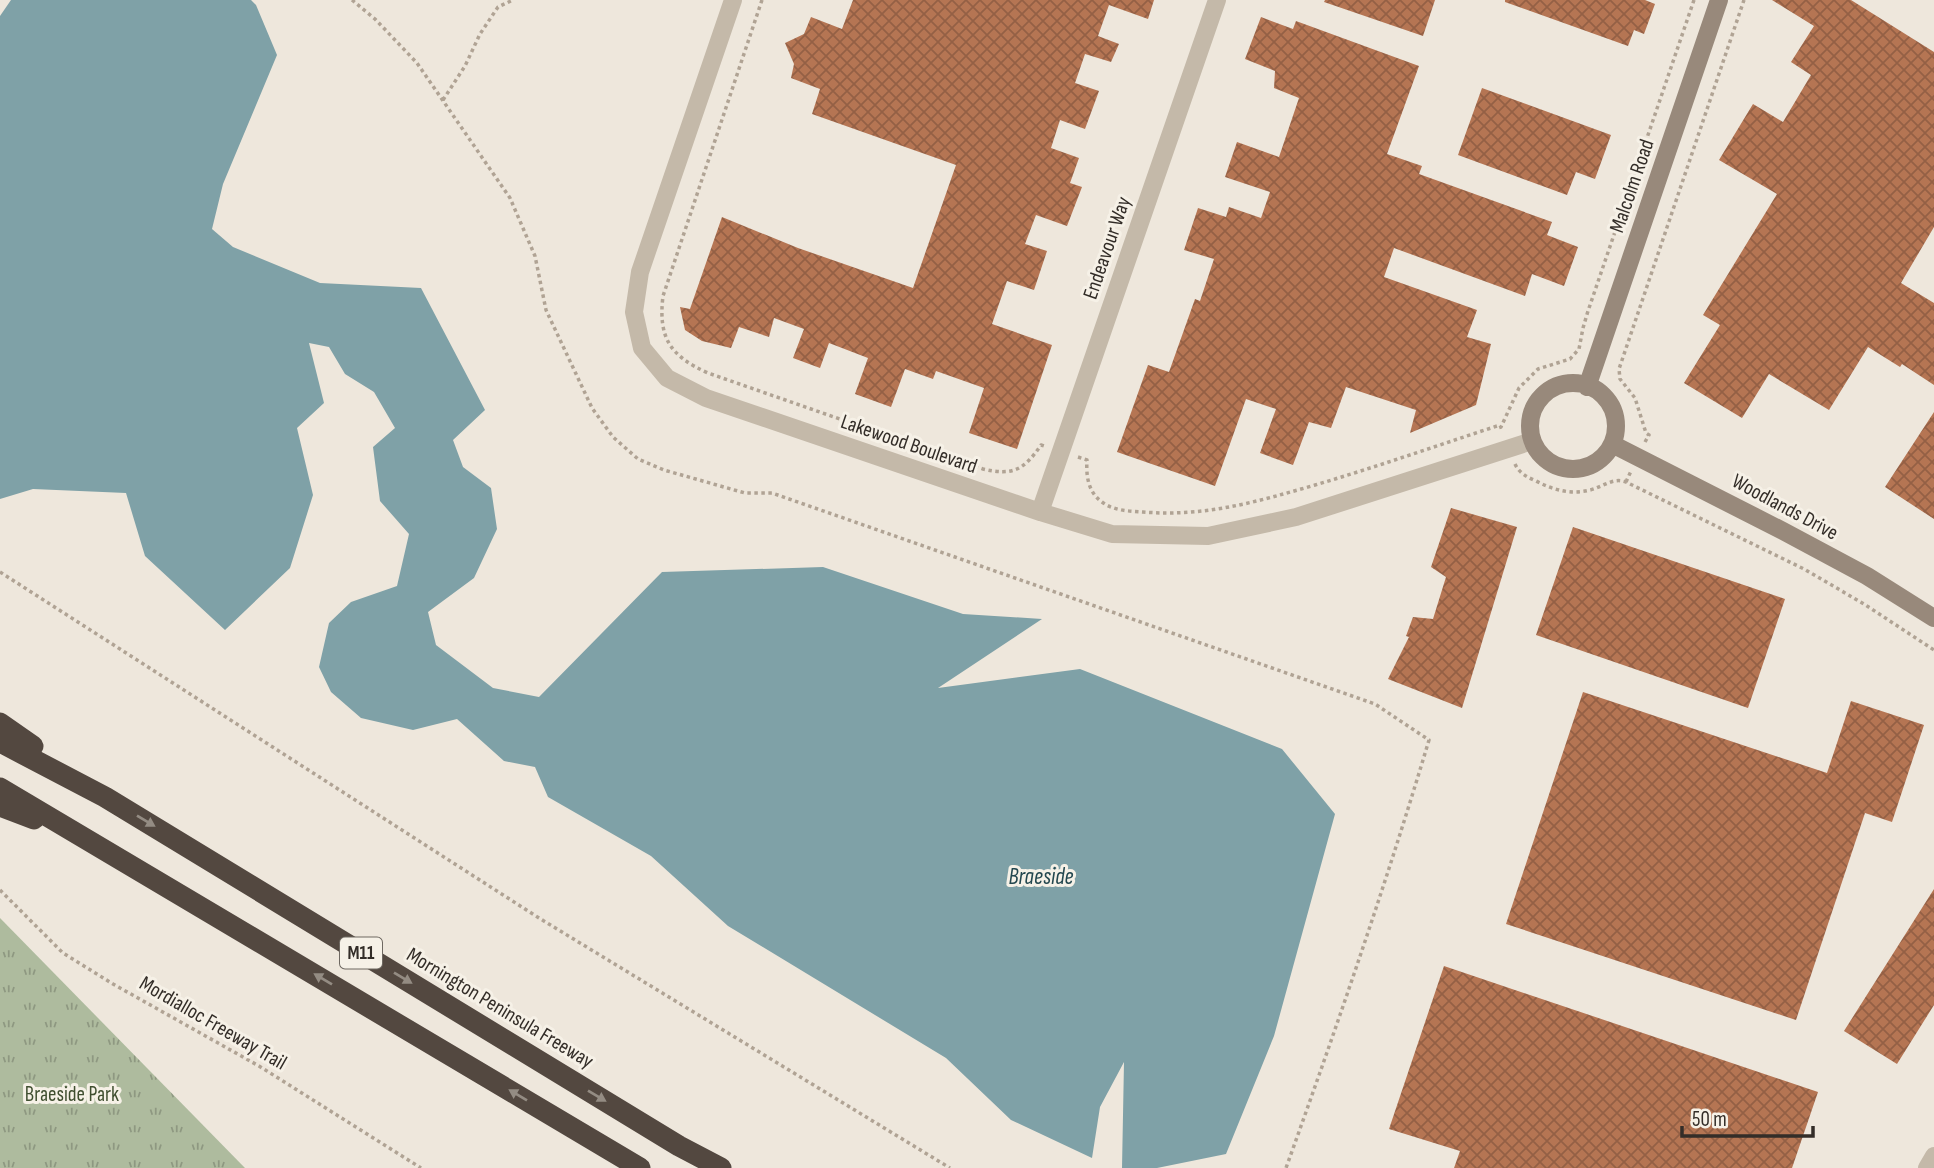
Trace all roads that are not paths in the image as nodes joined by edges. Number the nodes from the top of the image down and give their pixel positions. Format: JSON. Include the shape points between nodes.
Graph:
{"nodes":[{"id":1,"x":733,"y":0,"type":"edge"},
{"id":2,"x":1217,"y":0,"type":"edge"},
{"id":3,"x":1719,"y":0,"type":"edge"},
{"id":4,"x":1587,"y":387,"type":"junction"},
{"id":5,"x":1532,"y":441,"type":"junction"},
{"id":6,"x":1612,"y":443,"type":"junction"},
{"id":7,"x":1040,"y":512,"type":"junction"},
{"id":8,"x":1934,"y":618,"type":"edge"},
{"id":9,"x":0,"y":723,"type":"edge"},
{"id":10,"x":0,"y":742,"type":"edge"},
{"id":11,"x":0,"y":788,"type":"edge"},
{"id":12,"x":105,"y":797,"type":"junction"},
{"id":13,"x":0,"y":806,"type":"edge"},
{"id":14,"x":82,"y":836,"type":"junction"},
{"id":15,"x":1934,"y":1156,"type":"edge"},
{"id":16,"x":640,"y":1168,"type":"edge"},
{"id":17,"x":721,"y":1168,"type":"edge"},
{"id":18,"x":1927,"y":1168,"type":"edge"}],
"edges":[{"from":1,"to":7,"type":"street","name":"Lakewood Boulevard","via":[[640,272],[634,312],[642,348],[667,378],[706,398]]},
{"from":2,"to":7,"type":"street","name":"Endeavour Way"},
{"from":3,"to":4,"type":"street","name":"Malcolm Road"},
{"from":4,"to":5,"type":"street","via":[[1568,384],[1545,393],[1531,416]]},
{"from":4,"to":6,"type":"street","via":[[1611,407],[1615,420]]},
{"from":5,"to":6,"type":"street","via":[[1549,463],[1574,470],[1600,460]]},
{"from":5,"to":7,"type":"street","name":"Lakewood Boulevard","via":[[1296,517],[1208,536],[1112,534]]},
{"from":6,"to":8,"type":"street","name":"Woodlands Drive","via":[[1855,570]]},
{"from":9,"to":12,"type":"highway"},
{"from":10,"to":12,"type":"highway","name":"Mornington Peninsula Freeway","number":"M11"},
{"from":11,"to":14,"type":"highway","number":"M11"},
{"from":12,"to":17,"type":"highway","name":"Mornington Peninsula Freeway","number":"M11","one_way":true},
{"from":13,"to":14,"type":"highway"},
{"from":16,"to":14,"type":"highway","number":"M11","one_way":true},
{"from":15,"to":18,"type":"street"}]}
